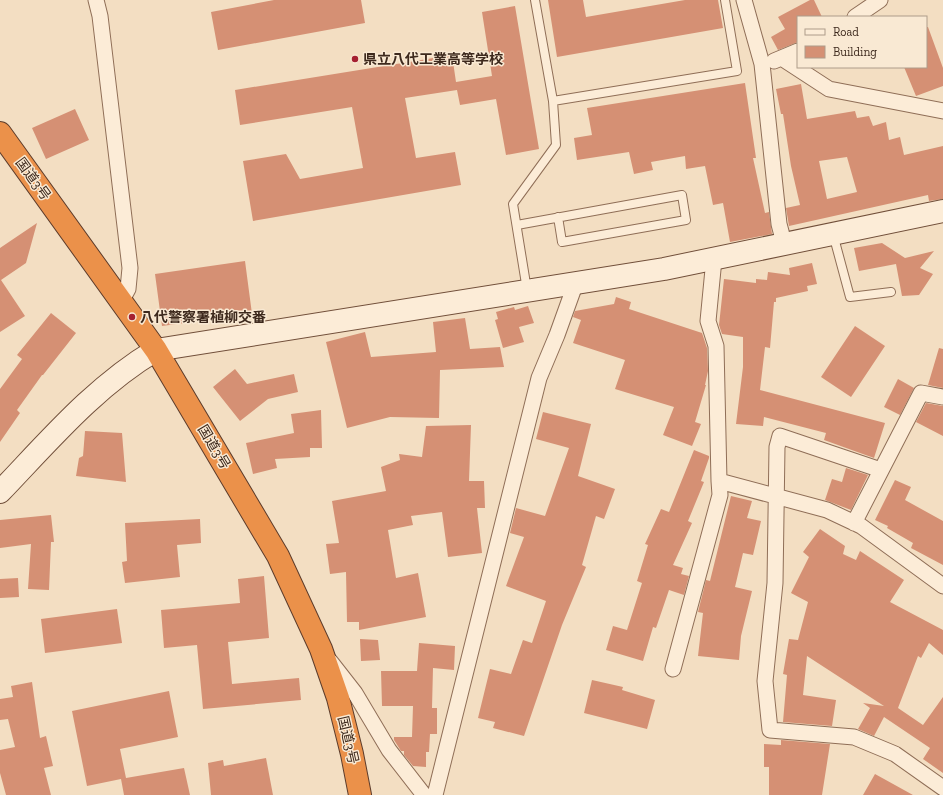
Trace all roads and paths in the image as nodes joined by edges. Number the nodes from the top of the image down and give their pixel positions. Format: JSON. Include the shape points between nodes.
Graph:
{"nodes":[{"id":1,"x":96,"y":0,"type":"edge"},
{"id":2,"x":535,"y":0,"type":"edge"},
{"id":3,"x":725,"y":0,"type":"edge"},
{"id":4,"x":744,"y":0,"type":"edge"},
{"id":5,"x":880,"y":0,"type":"edge"},
{"id":6,"x":856,"y":16,"type":"edge"},
{"id":7,"x":797,"y":52,"type":"edge"},
{"id":8,"x":783,"y":59,"type":"junction"},
{"id":9,"x":762,"y":64,"type":"junction"},
{"id":10,"x":553,"y":101,"type":"junction"},
{"id":11,"x":943,"y":111,"type":"edge"},
{"id":12,"x":0,"y":134,"type":"edge"},
{"id":13,"x":943,"y":211,"type":"edge"},
{"id":14,"x":558,"y":217,"type":"junction"},
{"id":15,"x":517,"y":225,"type":"junction"},
{"id":16,"x":832,"y":233,"type":"junction"},
{"id":17,"x":784,"y":243,"type":"junction"},
{"id":18,"x":714,"y":259,"type":"junction"},
{"id":19,"x":575,"y":285,"type":"junction"},
{"id":20,"x":527,"y":291,"type":"junction"},
{"id":21,"x":891,"y":292,"type":"dead end"},
{"id":22,"x":121,"y":302,"type":"junction"},
{"id":23,"x":156,"y":350,"type":"junction"},
{"id":24,"x":943,"y":397,"type":"edge"},
{"id":25,"x":881,"y":470,"type":"junction"},
{"id":26,"x":719,"y":481,"type":"junction"},
{"id":27,"x":0,"y":492,"type":"edge"},
{"id":28,"x":778,"y":497,"type":"junction"},
{"id":29,"x":854,"y":523,"type":"junction"},
{"id":30,"x":943,"y":586,"type":"edge"},
{"id":31,"x":321,"y":649,"type":"junction"},
{"id":32,"x":673,"y":669,"type":"dead end"},
{"id":33,"x":943,"y":788,"type":"edge"},
{"id":34,"x":360,"y":795,"type":"edge"},
{"id":35,"x":424,"y":795,"type":"edge"},
{"id":36,"x":435,"y":795,"type":"edge"}],
"edges":[{"from":1,"to":22,"type":"street","via":[[130,268],[128,289]]},
{"from":2,"to":10,"type":"lane"},
{"from":3,"to":10,"type":"lane","via":[[738,71]]},
{"from":4,"to":9,"type":"street"},
{"from":5,"to":6,"type":"street"},
{"from":7,"to":8,"type":"street"},
{"from":8,"to":9,"type":"street"},
{"from":8,"to":11,"type":"street","via":[[829,89]]},
{"from":9,"to":17,"type":"street","via":[[779,224]]},
{"from":10,"to":15,"type":"lane","via":[[556,145],[513,204]]},
{"from":12,"to":22,"type":"highway","name":"国道3号"},
{"from":13,"to":16,"type":"street"},
{"from":14,"to":14,"type":"lane","via":[[562,242],[686,220],[682,195]]},
{"from":14,"to":15,"type":"lane"},
{"from":15,"to":20,"type":"lane"},
{"from":16,"to":17,"type":"street"},
{"from":16,"to":21,"type":"lane","via":[[850,297]]},
{"from":17,"to":18,"type":"street"},
{"from":18,"to":19,"type":"street"},
{"from":18,"to":26,"type":"street","via":[[708,321],[716,346]]},
{"from":19,"to":20,"type":"street"},
{"from":19,"to":36,"type":"street","via":[[539,378]]},
{"from":20,"to":23,"type":"street"},
{"from":22,"to":23,"type":"highway","name":"国道3号"},
{"from":23,"to":27,"type":"street","via":[[129,366],[69,420]]},
{"from":23,"to":31,"type":"highway","name":"国道3号","via":[[278,556]]},
{"from":24,"to":25,"type":"street","via":[[921,393]]},
{"from":25,"to":28,"type":"street","via":[[780,436],[777,447]]},
{"from":25,"to":29,"type":"street"},
{"from":26,"to":28,"type":"street"},
{"from":26,"to":32,"type":"street","via":[[720,495]]},
{"from":28,"to":29,"type":"street","via":[[827,510]]},
{"from":28,"to":33,"type":"street","via":[[775,583],[765,681],[770,730],[854,737],[894,754]]},
{"from":29,"to":30,"type":"street"},
{"from":31,"to":34,"type":"highway","name":"国道3号","via":[[338,698]]},
{"from":31,"to":35,"type":"street","via":[[354,693],[389,750]]}]}
